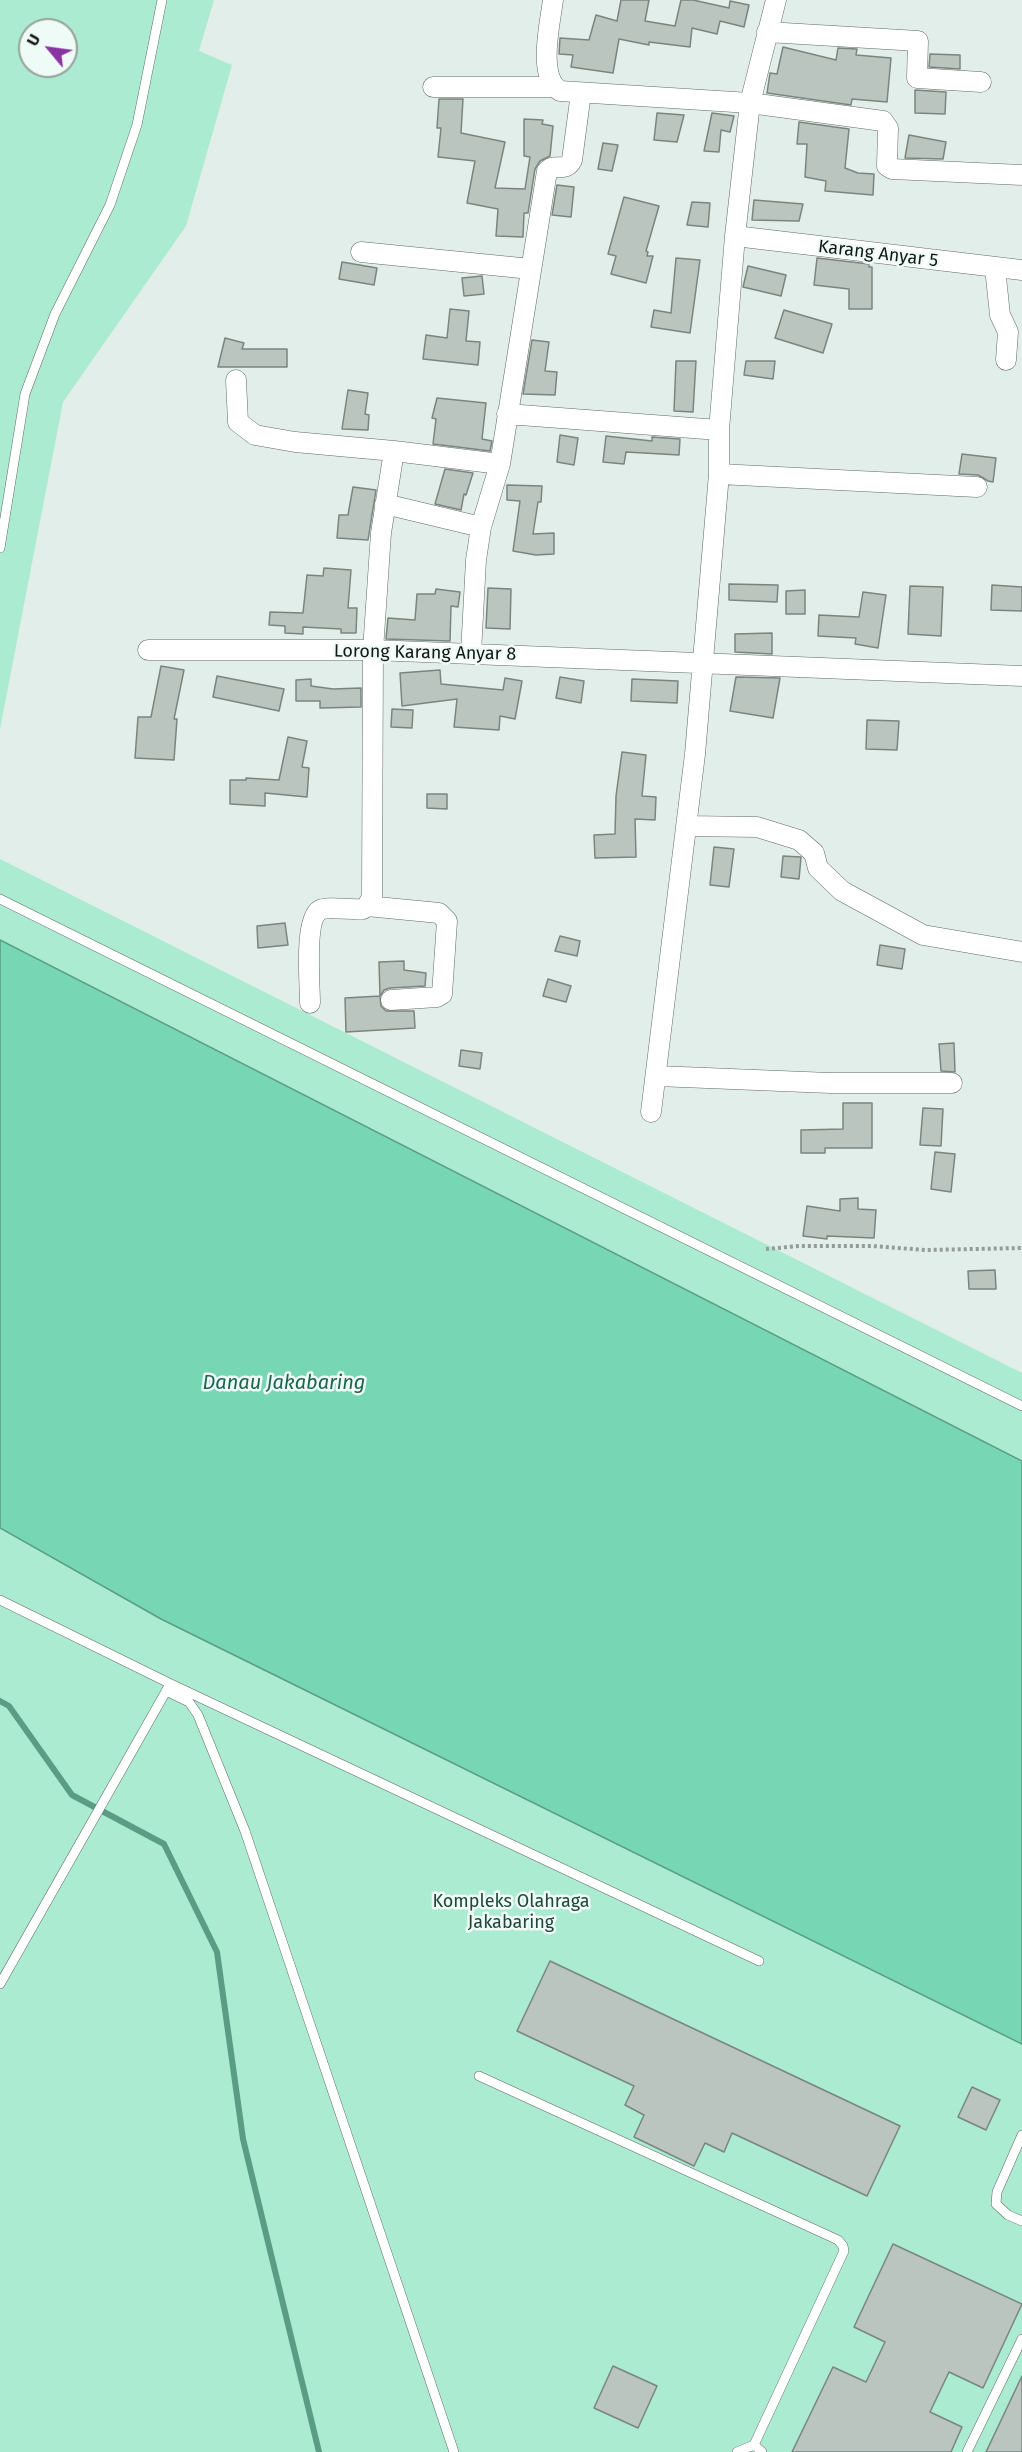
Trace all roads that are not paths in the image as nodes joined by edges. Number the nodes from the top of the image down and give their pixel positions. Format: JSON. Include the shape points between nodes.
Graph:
{"nodes":[{"id":1,"x":162,"y":0,"type":"edge"},
{"id":2,"x":553,"y":0,"type":"edge"},
{"id":3,"x":776,"y":0,"type":"edge"},
{"id":4,"x":767,"y":33,"type":"junction"},
{"id":5,"x":981,"y":82,"type":"dead end"},
{"id":6,"x":433,"y":87,"type":"dead end"},
{"id":7,"x":554,"y":87,"type":"junction"},
{"id":8,"x":581,"y":93,"type":"junction"},
{"id":9,"x":750,"y":103,"type":"junction"},
{"id":10,"x":1022,"y":175,"type":"edge"},
{"id":11,"x":735,"y":236,"type":"junction"},
{"id":12,"x":361,"y":252,"type":"dead end"},
{"id":13,"x":995,"y":268,"type":"junction"},
{"id":14,"x":531,"y":269,"type":"junction"},
{"id":15,"x":1022,"y":270,"type":"edge"},
{"id":16,"x":1006,"y":360,"type":"dead end"},
{"id":17,"x":236,"y":380,"type":"dead end"},
{"id":18,"x":507,"y":414,"type":"junction"},
{"id":19,"x":719,"y":430,"type":"junction"},
{"id":20,"x":394,"y":451,"type":"junction"},
{"id":21,"x":500,"y":464,"type":"junction"},
{"id":22,"x":719,"y":474,"type":"junction"},
{"id":23,"x":977,"y":487,"type":"dead end"},
{"id":24,"x":385,"y":504,"type":"junction"},
{"id":25,"x":481,"y":527,"type":"junction"},
{"id":26,"x":0,"y":548,"type":"edge"},
{"id":27,"x":148,"y":650,"type":"dead end"},
{"id":28,"x":373,"y":650,"type":"junction"},
{"id":29,"x":471,"y":653,"type":"junction"},
{"id":30,"x":702,"y":662,"type":"junction"},
{"id":31,"x":1022,"y":676,"type":"edge"},
{"id":32,"x":686,"y":826,"type":"junction"},
{"id":33,"x":0,"y":899,"type":"edge"},
{"id":34,"x":368,"y":906,"type":"junction"},
{"id":35,"x":1022,"y":952,"type":"edge"},
{"id":36,"x":391,"y":1000,"type":"dead end"},
{"id":37,"x":310,"y":1003,"type":"dead end"},
{"id":38,"x":657,"y":1076,"type":"junction"},
{"id":39,"x":952,"y":1083,"type":"dead end"},
{"id":40,"x":651,"y":1112,"type":"dead end"},
{"id":41,"x":1022,"y":1406,"type":"edge"},
{"id":42,"x":0,"y":1600,"type":"edge"},
{"id":43,"x":168,"y":1688,"type":"junction"},
{"id":44,"x":759,"y":1961,"type":"dead end"},
{"id":45,"x":0,"y":1984,"type":"edge"},
{"id":46,"x":479,"y":2076,"type":"dead end"},
{"id":47,"x":1022,"y":2135,"type":"edge"},
{"id":48,"x":1022,"y":2221,"type":"edge"},
{"id":49,"x":1022,"y":2339,"type":"edge"},
{"id":50,"x":754,"y":2445,"type":"junction"},
{"id":51,"x":454,"y":2452,"type":"edge"},
{"id":52,"x":737,"y":2452,"type":"edge"},
{"id":53,"x":762,"y":2452,"type":"edge"},
{"id":54,"x":967,"y":2452,"type":"edge"}],
"edges":[{"from":1,"to":26,"type":"lane","via":[[137,125],[110,205],[56,314],[25,394]]},
{"from":2,"to":7,"type":"street","via":[[547,63]]},
{"from":3,"to":4,"type":"street"},
{"from":4,"to":5,"type":"street","via":[[918,41],[917,78]]},
{"from":4,"to":9,"type":"street"},
{"from":6,"to":7,"type":"street"},
{"from":7,"to":8,"type":"street"},
{"from":8,"to":9,"type":"street"},
{"from":8,"to":14,"type":"street","via":[[572,160],[569,165],[547,171]]},
{"from":9,"to":10,"type":"street","via":[[883,121],[888,128],[887,165],[891,169]]},
{"from":9,"to":11,"type":"street"},
{"from":11,"to":13,"type":"street","name":"Karang Anyar 5"},
{"from":11,"to":19,"type":"street"},
{"from":12,"to":14,"type":"street"},
{"from":13,"to":15,"type":"street","name":"Karang Anyar 5"},
{"from":13,"to":16,"type":"street","via":[[1000,315],[1008,332]]},
{"from":14,"to":18,"type":"street"},
{"from":17,"to":20,"type":"street","via":[[238,422],[255,435]]},
{"from":18,"to":19,"type":"street"},
{"from":18,"to":21,"type":"street"},
{"from":19,"to":22,"type":"street"},
{"from":20,"to":21,"type":"street"},
{"from":20,"to":24,"type":"street"},
{"from":21,"to":25,"type":"street"},
{"from":22,"to":23,"type":"street"},
{"from":22,"to":30,"type":"street"},
{"from":24,"to":25,"type":"street"},
{"from":24,"to":28,"type":"street"},
{"from":25,"to":29,"type":"street"},
{"from":27,"to":28,"type":"street","name":"Lorong Karang Anyar 8"},
{"from":28,"to":29,"type":"street","name":"Lorong Karang Anyar 8"},
{"from":28,"to":34,"type":"street","via":[[372,897]]},
{"from":29,"to":30,"type":"street","name":"Lorong Karang Anyar 8"},
{"from":30,"to":31,"type":"street","name":"Lorong Karang Anyar 8"},
{"from":30,"to":32,"type":"street"},
{"from":32,"to":35,"type":"street","via":[[757,827],[799,840],[814,853],[818,868],[842,891],[923,935]]},
{"from":32,"to":38,"type":"street"},
{"from":33,"to":41,"type":"lane"},
{"from":34,"to":36,"type":"street","via":[[439,913],[447,921],[442,994]]},
{"from":34,"to":37,"type":"street","via":[[323,909],[315,915],[310,931]]},
{"from":38,"to":39,"type":"street"},
{"from":38,"to":40,"type":"street"},
{"from":42,"to":43,"type":"lane"},
{"from":43,"to":44,"type":"lane"},
{"from":43,"to":45,"type":"lane"},
{"from":43,"to":51,"type":"lane","via":[[189,1702],[198,1715],[245,1831]]},
{"from":46,"to":50,"type":"lane","via":[[838,2240],[843,2246]]},
{"from":47,"to":48,"type":"lane","via":[[997,2192],[996,2204]]},
{"from":49,"to":54,"type":"lane"},
{"from":50,"to":52,"type":"lane"},
{"from":50,"to":53,"type":"lane"}]}
